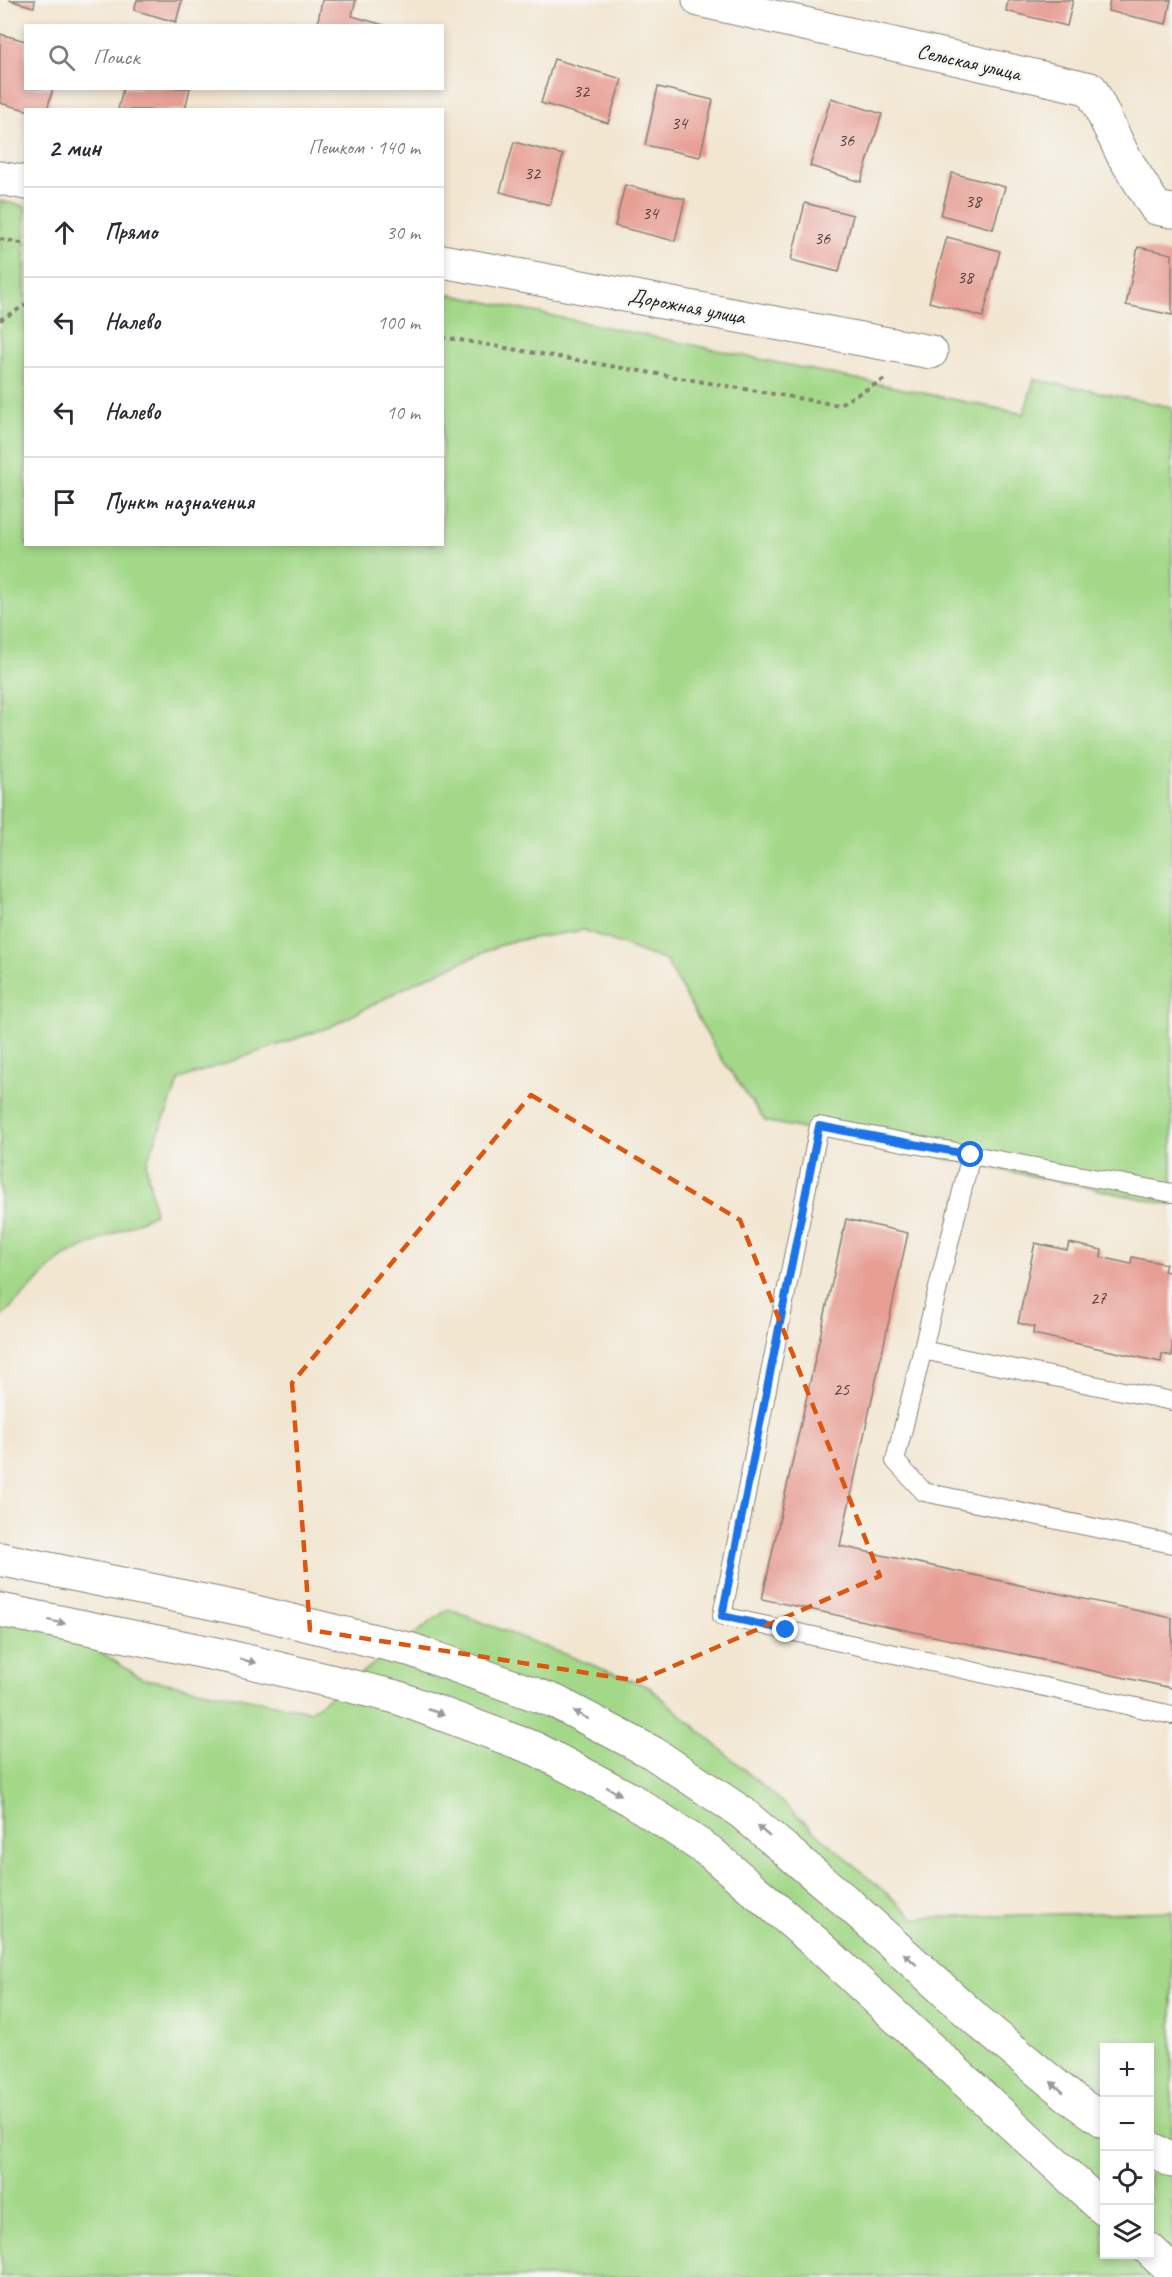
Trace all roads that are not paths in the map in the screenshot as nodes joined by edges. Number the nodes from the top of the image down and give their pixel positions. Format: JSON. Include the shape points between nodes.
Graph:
{"nodes":[{"id":1,"x":699,"y":0,"type":"edge"},
{"id":2,"x":0,"y":178,"type":"edge"},
{"id":3,"x":24,"y":183,"type":"edge"},
{"id":4,"x":1172,"y":211,"type":"edge"},
{"id":5,"x":444,"y":261,"type":"edge"},
{"id":6,"x":932,"y":352,"type":"road end"},
{"id":7,"x":971,"y":1155,"type":"junction"},
{"id":8,"x":1172,"y":1193,"type":"edge"},
{"id":9,"x":922,"y":1350,"type":"junction"},
{"id":10,"x":1172,"y":1401,"type":"edge"},
{"id":11,"x":1172,"y":1544,"type":"edge"},
{"id":12,"x":0,"y":1559,"type":"edge"},
{"id":13,"x":0,"y":1610,"type":"edge"},
{"id":14,"x":1172,"y":1715,"type":"edge"},
{"id":15,"x":1100,"y":2118,"type":"edge"},
{"id":16,"x":1154,"y":2151,"type":"edge"},
{"id":17,"x":1172,"y":2161,"type":"edge"},
{"id":18,"x":1100,"y":2205,"type":"edge"},
{"id":19,"x":1154,"y":2255,"type":"edge"},
{"id":20,"x":1172,"y":2271,"type":"edge"}],
"edges":[{"from":1,"to":4,"type":"street","name":"Сельская улица","via":[[1091,89],[1123,155],[1156,208]]},
{"from":2,"to":3,"type":"street"},
{"from":5,"to":6,"type":"street","name":"Дорожная улица"},
{"from":7,"to":8,"type":"lane"},
{"from":7,"to":9,"type":"lane"},
{"from":7,"to":14,"type":"lane","via":[[819,1126],[722,1616]]},
{"from":9,"to":10,"type":"lane"},
{"from":9,"to":11,"type":"lane","via":[[895,1461],[924,1492]]},
{"from":15,"to":12,"type":"street","one_way":true,"via":[[979,2022],[741,1812],[653,1754],[556,1702],[412,1650]]},
{"from":13,"to":18,"type":"street","one_way":true,"via":[[231,1657],[396,1697],[536,1749],[630,1799],[710,1852],[807,1935]]},
{"from":16,"to":17,"type":"street"},
{"from":19,"to":20,"type":"street"}]}
